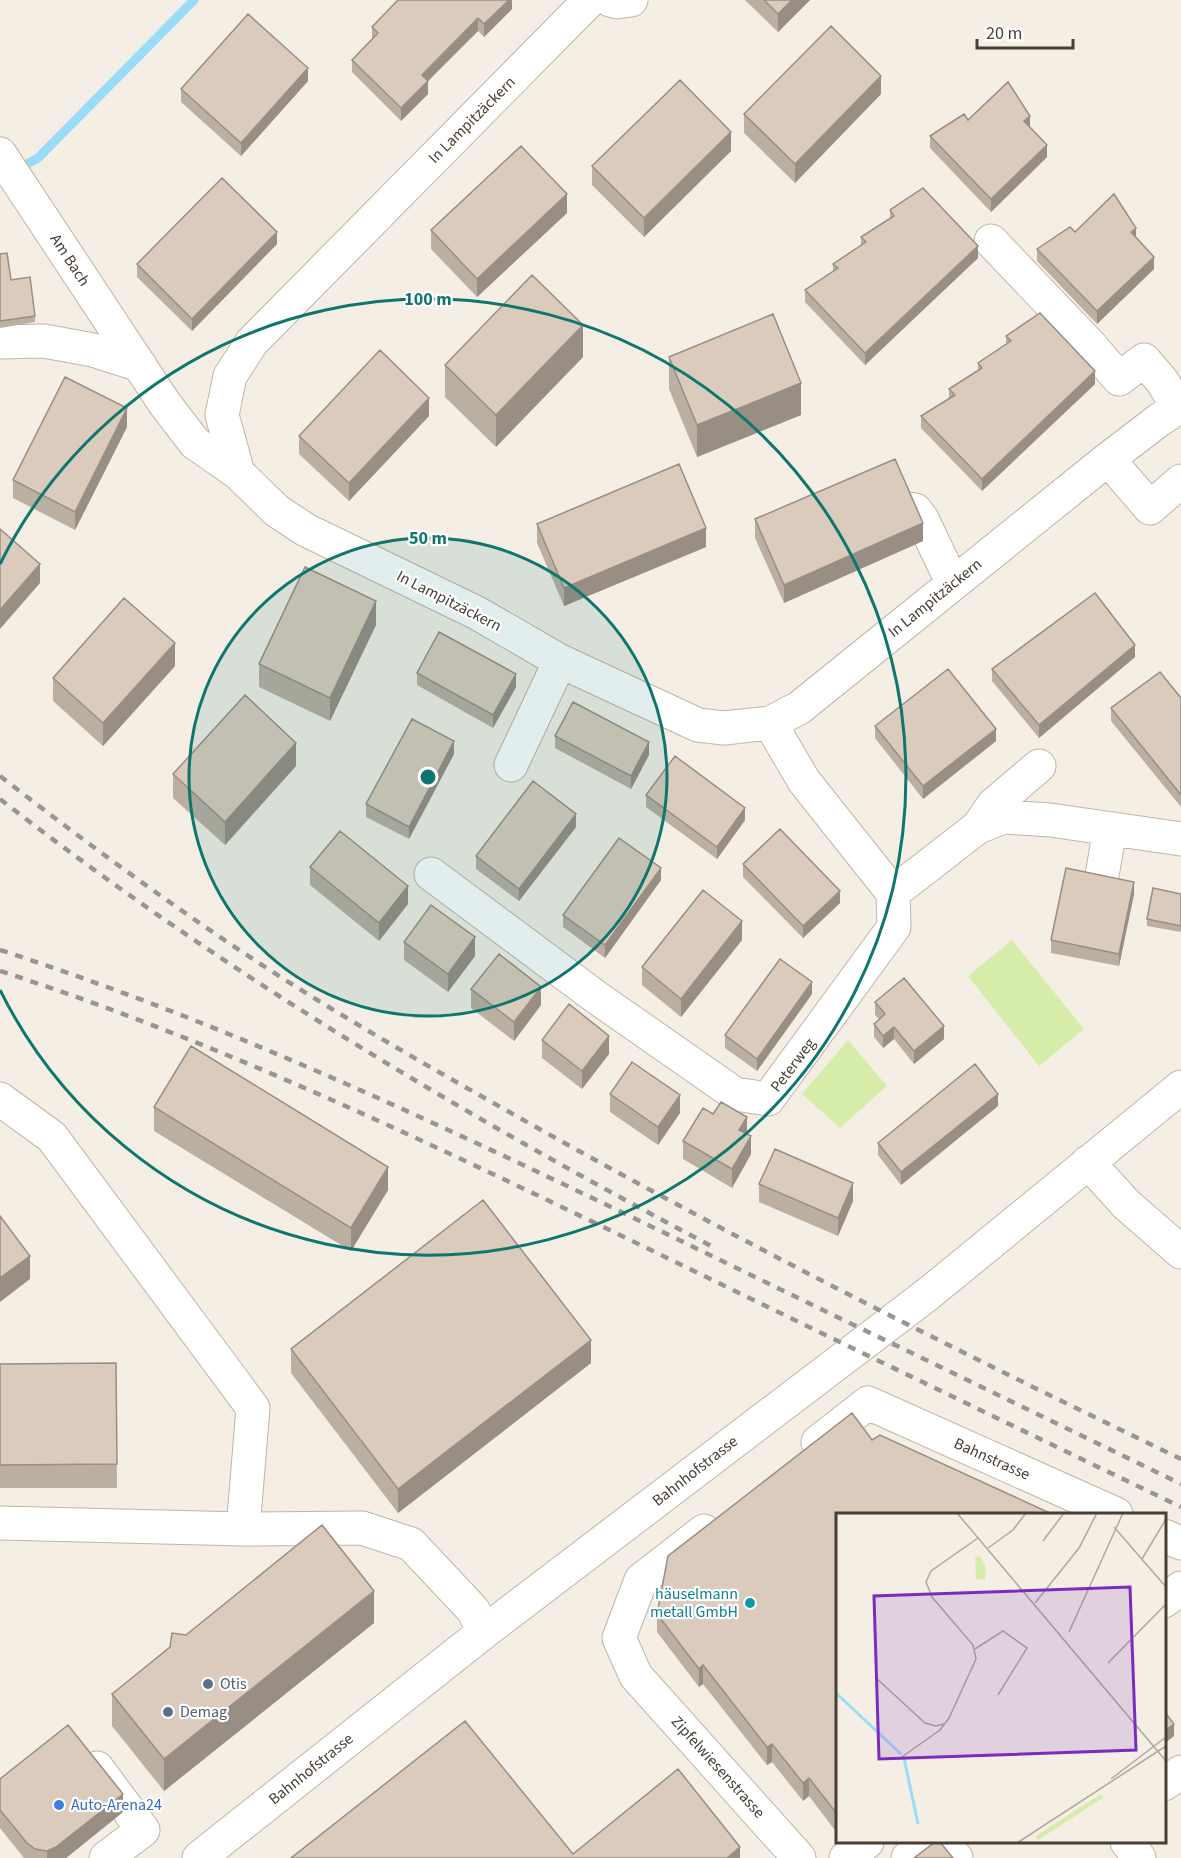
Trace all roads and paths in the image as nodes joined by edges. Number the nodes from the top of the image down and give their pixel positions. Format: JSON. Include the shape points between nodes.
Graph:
{"nodes":[{"id":1,"x":590,"y":0,"type":"edge"},
{"id":2,"x":610,"y":0,"type":"edge"},
{"id":3,"x":631,"y":0,"type":"edge"},
{"id":4,"x":1,"y":155,"type":"edge"},
{"id":5,"x":991,"y":241,"type":"dead end"},
{"id":6,"x":0,"y":342,"type":"edge"},
{"id":7,"x":140,"y":365,"type":"junction"},
{"id":8,"x":1180,"y":406,"type":"edge"},
{"id":9,"x":1108,"y":459,"type":"junction"},
{"id":10,"x":238,"y":473,"type":"junction"},
{"id":11,"x":1181,"y":481,"type":"edge"},
{"id":12,"x":909,"y":509,"type":"edge"},
{"id":13,"x":953,"y":584,"type":"junction"},
{"id":14,"x":560,"y":661,"type":"junction"},
{"id":15,"x":770,"y":723,"type":"junction"},
{"id":16,"x":511,"y":765,"type":"dead end"},
{"id":17,"x":1039,"y":766,"type":"dead end"},
{"id":18,"x":978,"y":827,"type":"junction"},
{"id":19,"x":1110,"y":829,"type":"junction"},
{"id":20,"x":1181,"y":839,"type":"edge"},
{"id":21,"x":431,"y":874,"type":"dead end"},
{"id":22,"x":1100,"y":887,"type":"edge"},
{"id":23,"x":893,"y":892,"type":"junction"},
{"id":24,"x":894,"y":927,"type":"junction"},
{"id":25,"x":845,"y":1022,"type":"dead end"},
{"id":26,"x":1181,"y":1087,"type":"edge"},
{"id":27,"x":0,"y":1099,"type":"edge"},
{"id":28,"x":1088,"y":1162,"type":"junction"},
{"id":29,"x":1181,"y":1252,"type":"edge"},
{"id":30,"x":792,"y":1462,"type":"edge"},
{"id":31,"x":1112,"y":1513,"type":"edge"},
{"id":32,"x":726,"y":1514,"type":"edge"},
{"id":33,"x":0,"y":1523,"type":"edge"},
{"id":34,"x":243,"y":1529,"type":"junction"},
{"id":35,"x":1166,"y":1537,"type":"edge"},
{"id":36,"x":1181,"y":1543,"type":"edge"},
{"id":37,"x":1181,"y":1588,"type":"edge"},
{"id":38,"x":1166,"y":1600,"type":"edge"},
{"id":39,"x":484,"y":1632,"type":"junction"},
{"id":40,"x":81,"y":1748,"type":"edge"},
{"id":41,"x":1181,"y":1772,"type":"edge"},
{"id":42,"x":1166,"y":1783,"type":"edge"},
{"id":43,"x":866,"y":1843,"type":"edge"},
{"id":44,"x":929,"y":1843,"type":"edge"},
{"id":45,"x":942,"y":1843,"type":"edge"},
{"id":46,"x":1128,"y":1843,"type":"edge"},
{"id":47,"x":118,"y":1855,"type":"edge"},
{"id":48,"x":199,"y":1858,"type":"edge"},
{"id":49,"x":800,"y":1858,"type":"edge"},
{"id":50,"x":846,"y":1858,"type":"edge"},
{"id":51,"x":908,"y":1858,"type":"edge"},
{"id":52,"x":956,"y":1858,"type":"edge"},
{"id":53,"x":1139,"y":1858,"type":"edge"}],
"edges":[{"from":1,"to":10,"type":"street","name":"In Lampitzäckern","via":[[252,342],[230,376],[222,415]]},
{"from":2,"to":3,"type":"street"},
{"from":4,"to":7,"type":"street","name":"Am Bach"},
{"from":5,"to":8,"type":"street","via":[[1119,379],[1144,360]]},
{"from":6,"to":7,"type":"street","via":[[44,341],[93,350]]},
{"from":7,"to":10,"type":"street","name":"Am Bach","via":[[195,443]]},
{"from":8,"to":9,"type":"street","name":"In Lampitzäckern"},
{"from":9,"to":11,"type":"street","via":[[1150,508]]},
{"from":9,"to":13,"type":"street","name":"In Lampitzäckern"},
{"from":10,"to":14,"type":"street","name":"In Lampitzäckern","via":[[277,512],[306,530],[477,613]]},
{"from":12,"to":13,"type":"street","via":[[922,519]]},
{"from":13,"to":15,"type":"street","name":"In Lampitzäckern","via":[[800,708]]},
{"from":14,"to":15,"type":"street","name":"In Lampitzäckern","via":[[698,724],[724,728]]},
{"from":14,"to":16,"type":"street"},
{"from":15,"to":23,"type":"street","via":[[804,781],[847,822]]},
{"from":17,"to":18,"type":"street","via":[[993,805]]},
{"from":18,"to":19,"type":"street","via":[[1004,817]]},
{"from":18,"to":23,"type":"street"},
{"from":19,"to":20,"type":"street"},
{"from":19,"to":22,"type":"street"},
{"from":21,"to":24,"type":"street","name":"Peterweg","via":[[735,1094],[768,1099]]},
{"from":23,"to":24,"type":"street"},
{"from":24,"to":25,"type":"street","via":[[890,956]]},
{"from":26,"to":28,"type":"street","name":"Bahnhofstrasse"},
{"from":27,"to":34,"type":"street","via":[[52,1137],[253,1408]]},
{"from":28,"to":29,"type":"street","via":[[1126,1204]]},
{"from":28,"to":39,"type":"street","name":"Bahnhofstrasse","via":[[928,1294]]},
{"from":30,"to":31,"type":"street","name":"Bahnstrasse","via":[[868,1403]]},
{"from":32,"to":49,"type":"street","name":"Zipfelwiesenstrasse","via":[[641,1581],[619,1638],[636,1676]]},
{"from":33,"to":34,"type":"street"},
{"from":34,"to":39,"type":"street","via":[[362,1528],[411,1544],[473,1610]]},
{"from":35,"to":36,"type":"street"},
{"from":37,"to":38,"type":"street"},
{"from":39,"to":48,"type":"street","name":"Bahnhofstrasse"},
{"from":40,"to":47,"type":"street","via":[[143,1830]]},
{"from":41,"to":42,"type":"street"},
{"from":43,"to":50,"type":"street"},
{"from":44,"to":51,"type":"street"},
{"from":45,"to":52,"type":"street"},
{"from":46,"to":53,"type":"street"}]}
